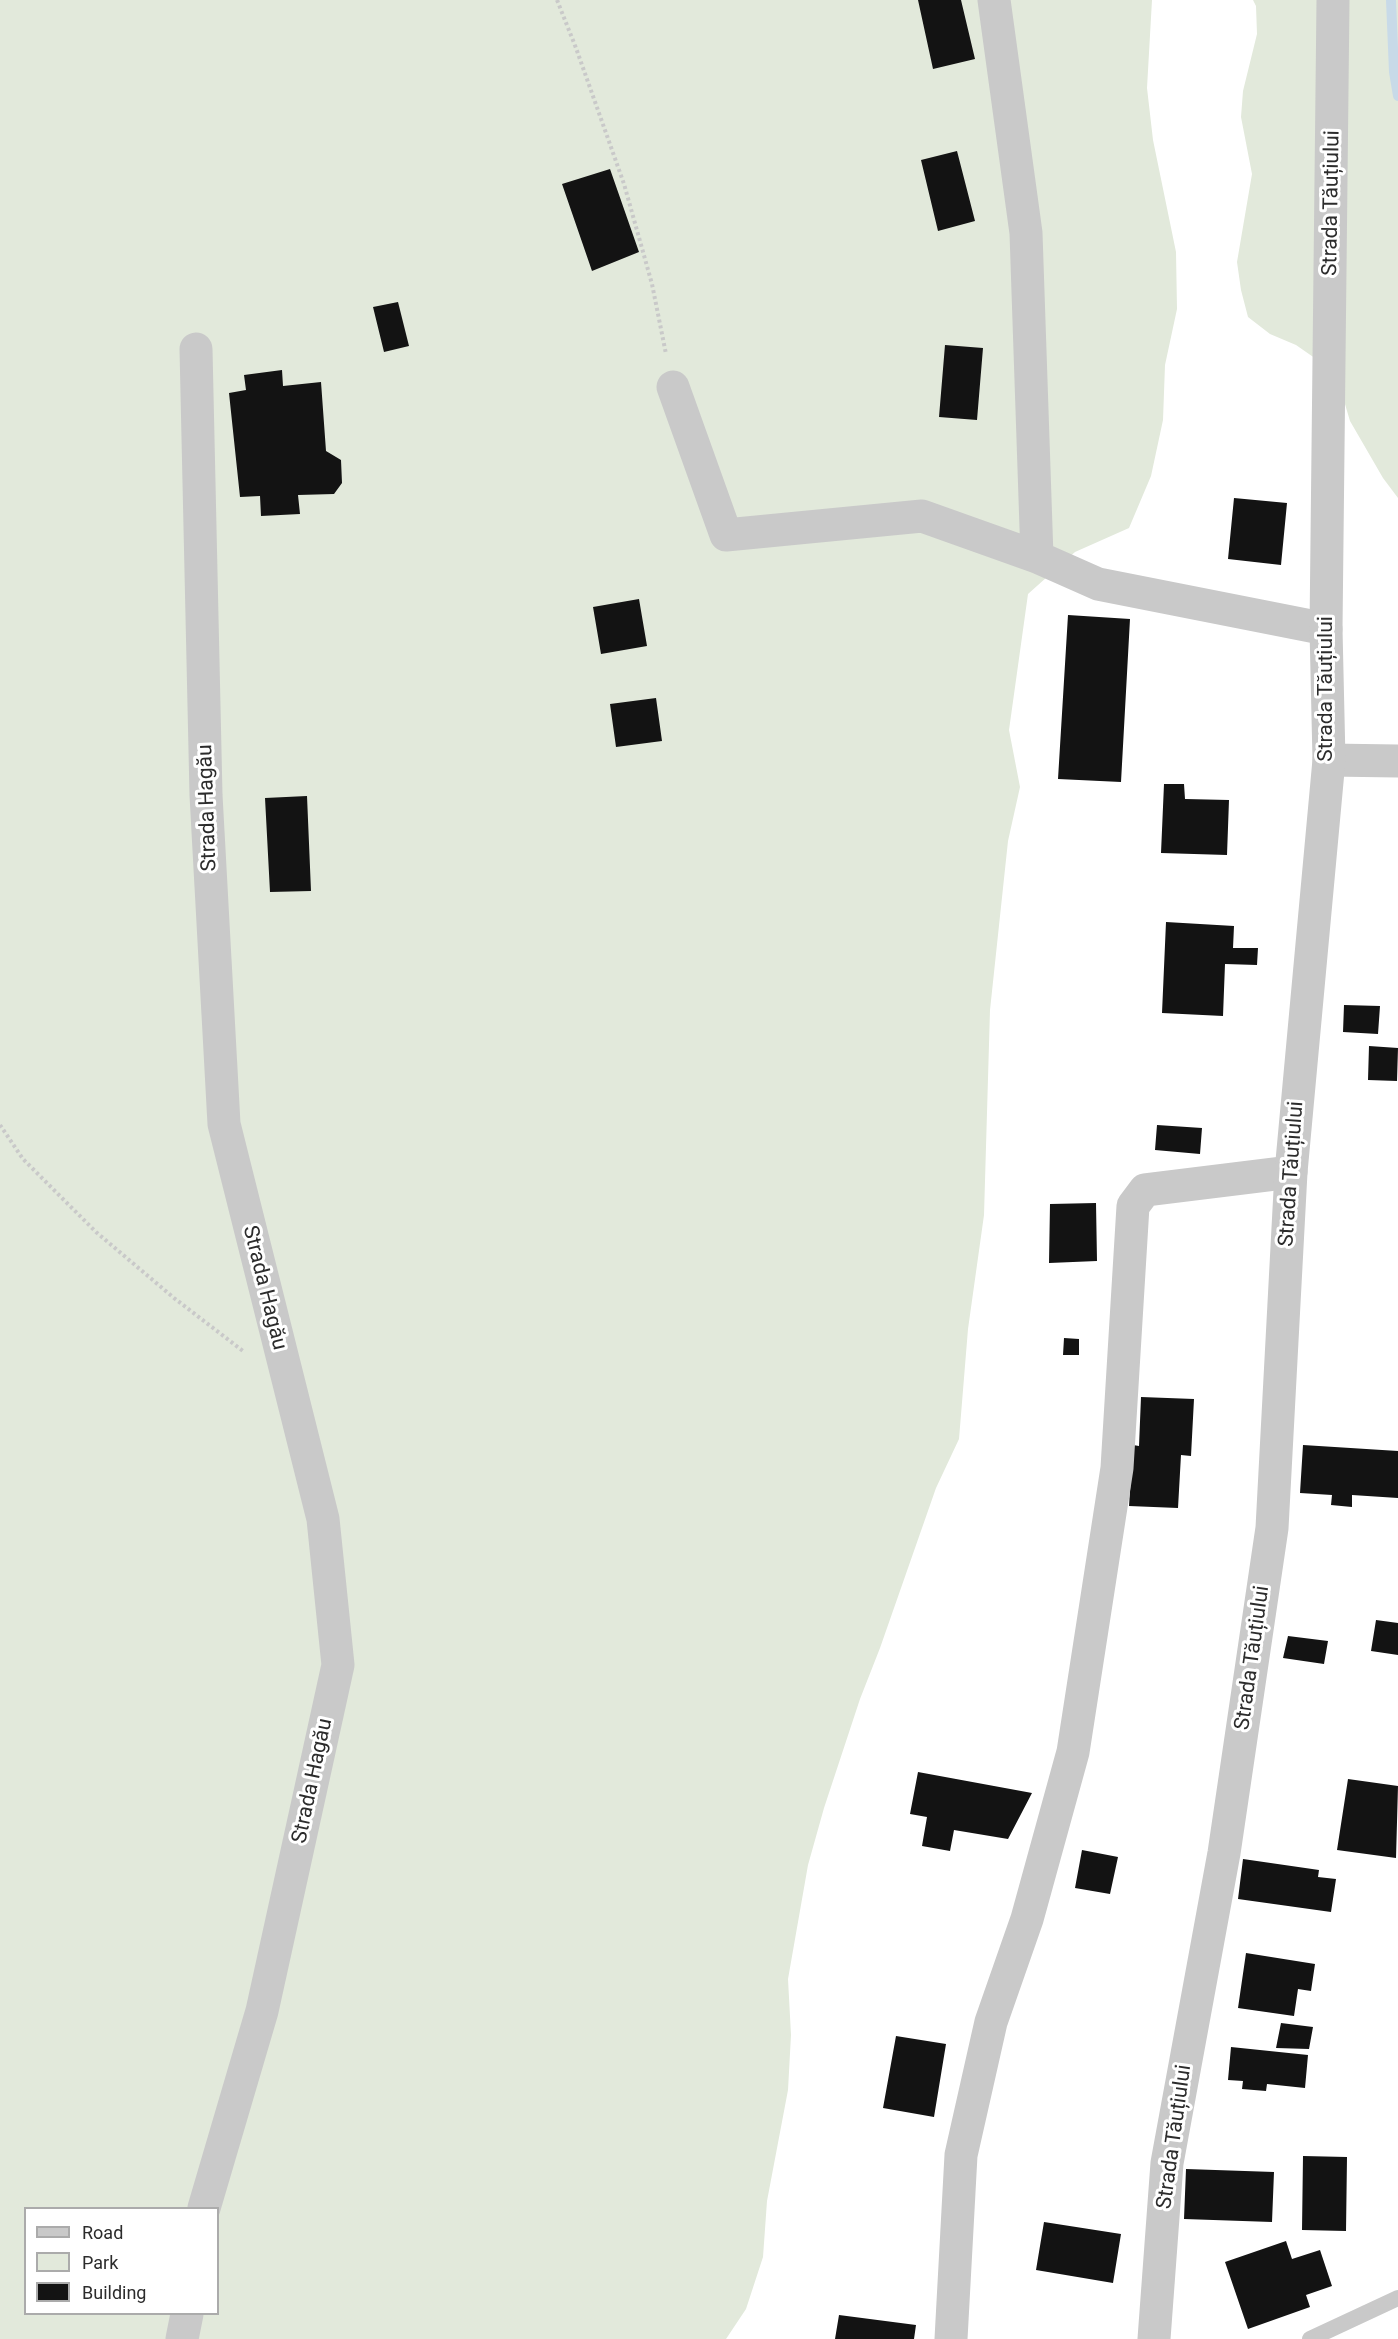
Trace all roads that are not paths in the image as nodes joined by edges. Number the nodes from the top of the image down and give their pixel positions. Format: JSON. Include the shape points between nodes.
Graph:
{"nodes":[{"id":1,"x":994,"y":0,"type":"edge"},
{"id":2,"x":1334,"y":0,"type":"edge"},
{"id":3,"x":196,"y":349,"type":"dead end"},
{"id":4,"x":673,"y":387,"type":"road end"},
{"id":5,"x":1037,"y":557,"type":"junction"},
{"id":6,"x":1326,"y":629,"type":"junction"},
{"id":7,"x":1329,"y":760,"type":"junction"},
{"id":8,"x":1398,"y":761,"type":"edge"},
{"id":9,"x":1291,"y":1172,"type":"junction"},
{"id":10,"x":204,"y":2207,"type":"edge"},
{"id":11,"x":1398,"y":2298,"type":"edge"},
{"id":12,"x":187,"y":2315,"type":"edge"},
{"id":13,"x":182,"y":2339,"type":"edge"},
{"id":14,"x":951,"y":2339,"type":"edge"},
{"id":15,"x":1154,"y":2339,"type":"edge"},
{"id":16,"x":1310,"y":2339,"type":"edge"}],
"edges":[{"from":1,"to":5,"type":"street","via":[[1026,233]]},
{"from":2,"to":6,"type":"street","name":"Strada Tăuțiului"},
{"from":3,"to":10,"type":"street","name":"Strada Hagău","via":[[206,795],[224,1124],[322,1519],[338,1665],[262,2011]]},
{"from":4,"to":5,"type":"street","via":[[726,534],[922,516]]},
{"from":5,"to":6,"type":"street","via":[[1098,584]]},
{"from":6,"to":7,"type":"street","name":"Strada Tăuțiului"},
{"from":7,"to":8,"type":"street"},
{"from":7,"to":9,"type":"street","name":"Strada Tăuțiului"},
{"from":9,"to":14,"type":"street","via":[[1145,1191],[1133,1206],[1117,1468],[1073,1752],[1027,1919],[991,2022],[961,2154]]},
{"from":9,"to":15,"type":"street","name":"Strada Tăuțiului","via":[[1272,1528],[1224,1853],[1167,2163]]},
{"from":11,"to":16,"type":"lane"},
{"from":12,"to":13,"type":"street"}]}
